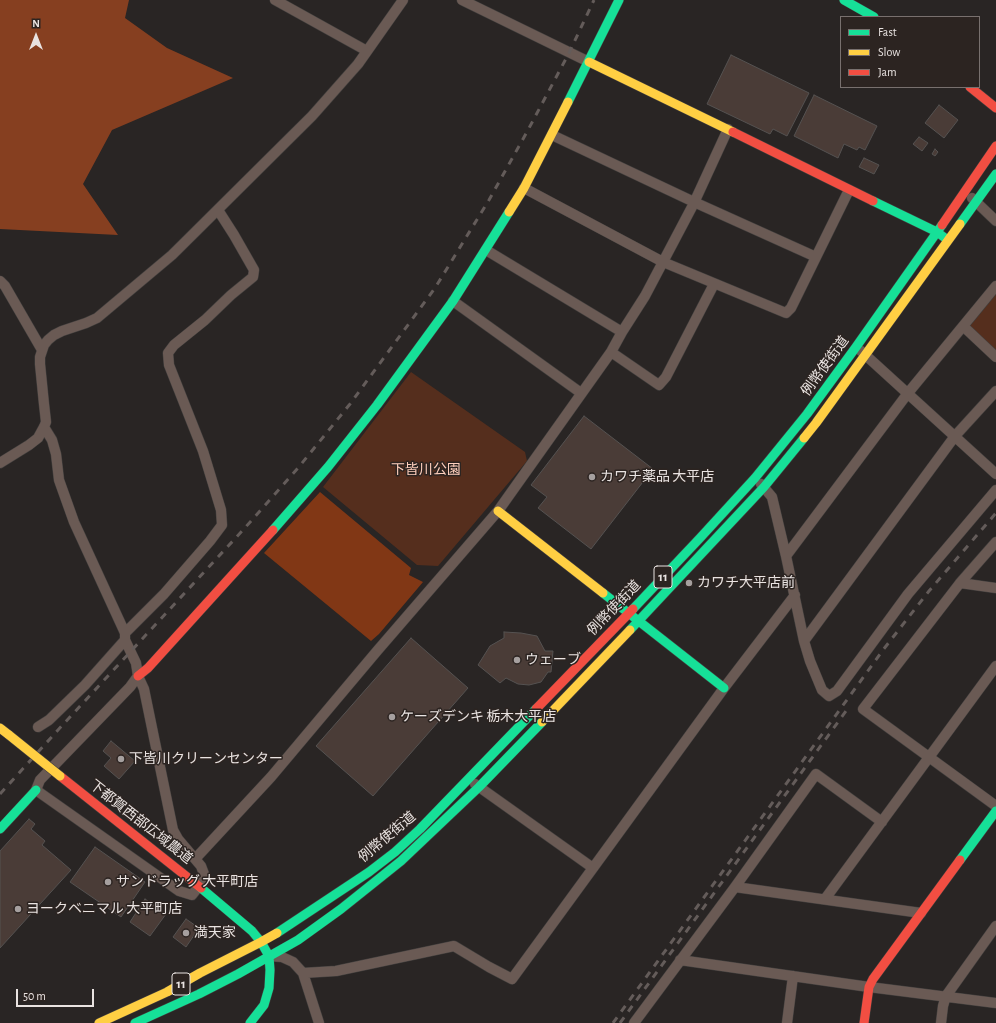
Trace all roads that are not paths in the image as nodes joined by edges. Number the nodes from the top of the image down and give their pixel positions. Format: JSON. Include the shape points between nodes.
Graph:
{"nodes":[{"id":1,"x":275,"y":0,"type":"edge"},
{"id":2,"x":403,"y":0,"type":"edge"},
{"id":3,"x":462,"y":0,"type":"edge"},
{"id":4,"x":619,"y":0,"type":"edge"},
{"id":5,"x":844,"y":0,"type":"edge"},
{"id":6,"x":872,"y":16,"type":"edge"},
{"id":7,"x":367,"y":51,"type":"junction"},
{"id":8,"x":588,"y":62,"type":"junction"},
{"id":9,"x":971,"y":88,"type":"edge"},
{"id":10,"x":996,"y":108,"type":"edge"},
{"id":11,"x":728,"y":129,"type":"junction"},
{"id":12,"x":552,"y":135,"type":"junction"},
{"id":13,"x":996,"y":146,"type":"edge"},
{"id":14,"x":996,"y":174,"type":"edge"},
{"id":15,"x":524,"y":188,"type":"junction"},
{"id":16,"x":849,"y":190,"type":"junction"},
{"id":17,"x":965,"y":191,"type":"junction"},
{"id":18,"x":694,"y":202,"type":"junction"},
{"id":19,"x":976,"y":202,"type":"junction"},
{"id":20,"x":218,"y":210,"type":"junction"},
{"id":21,"x":996,"y":221,"type":"edge"},
{"id":22,"x":937,"y":232,"type":"junction"},
{"id":23,"x":949,"y":240,"type":"junction"},
{"id":24,"x":486,"y":250,"type":"junction"},
{"id":25,"x":816,"y":257,"type":"junction"},
{"id":26,"x":663,"y":262,"type":"junction"},
{"id":27,"x":0,"y":281,"type":"edge"},
{"id":28,"x":714,"y":284,"type":"junction"},
{"id":29,"x":996,"y":286,"type":"edge"},
{"id":30,"x":453,"y":301,"type":"junction"},
{"id":31,"x":963,"y":326,"type":"junction"},
{"id":32,"x":622,"y":332,"type":"junction"},
{"id":33,"x":856,"y":347,"type":"junction"},
{"id":34,"x":42,"y":350,"type":"junction"},
{"id":35,"x":611,"y":352,"type":"junction"},
{"id":36,"x":865,"y":355,"type":"junction"},
{"id":37,"x":996,"y":357,"type":"edge"},
{"id":38,"x":996,"y":391,"type":"edge"},
{"id":39,"x":581,"y":393,"type":"junction"},
{"id":40,"x":908,"y":393,"type":"junction"},
{"id":41,"x":44,"y":427,"type":"junction"},
{"id":42,"x":955,"y":436,"type":"junction"},
{"id":43,"x":0,"y":463,"type":"edge"},
{"id":44,"x":996,"y":474,"type":"edge"},
{"id":45,"x":755,"y":478,"type":"junction"},
{"id":46,"x":764,"y":487,"type":"junction"},
{"id":47,"x":996,"y":490,"type":"edge"},
{"id":48,"x":498,"y":511,"type":"junction"},
{"id":49,"x":996,"y":542,"type":"edge"},
{"id":50,"x":786,"y":556,"type":"junction"},
{"id":51,"x":960,"y":583,"type":"junction"},
{"id":52,"x":996,"y":588,"type":"edge"},
{"id":53,"x":795,"y":595,"type":"junction"},
{"id":54,"x":628,"y":614,"type":"junction"},
{"id":55,"x":638,"y":622,"type":"junction"},
{"id":56,"x":125,"y":636,"type":"junction"},
{"id":57,"x":804,"y":640,"type":"junction"},
{"id":58,"x":996,"y":666,"type":"edge"},
{"id":59,"x":138,"y":676,"type":"junction"},
{"id":60,"x":724,"y":688,"type":"junction"},
{"id":61,"x":38,"y":727,"type":"dead end"},
{"id":62,"x":0,"y":728,"type":"edge"},
{"id":63,"x":929,"y":757,"type":"junction"},
{"id":64,"x":468,"y":780,"type":"junction"},
{"id":65,"x":479,"y":787,"type":"junction"},
{"id":66,"x":36,"y":790,"type":"junction"},
{"id":67,"x":996,"y":806,"type":"edge"},
{"id":68,"x":996,"y":811,"type":"edge"},
{"id":69,"x":882,"y":822,"type":"junction"},
{"id":70,"x":0,"y":829,"type":"edge"},
{"id":71,"x":195,"y":859,"type":"junction"},
{"id":72,"x":593,"y":868,"type":"junction"},
{"id":73,"x":200,"y":886,"type":"junction"},
{"id":74,"x":735,"y":887,"type":"junction"},
{"id":75,"x":825,"y":900,"type":"junction"},
{"id":76,"x":922,"y":913,"type":"junction"},
{"id":77,"x":996,"y":926,"type":"edge"},
{"id":78,"x":261,"y":942,"type":"junction"},
{"id":79,"x":269,"y":956,"type":"junction"},
{"id":80,"x":680,"y":960,"type":"junction"},
{"id":81,"x":303,"y":973,"type":"junction"},
{"id":82,"x":793,"y":976,"type":"junction"},
{"id":83,"x":869,"y":987,"type":"junction"},
{"id":84,"x":946,"y":996,"type":"junction"},
{"id":85,"x":996,"y":1003,"type":"edge"},
{"id":86,"x":99,"y":1023,"type":"edge"},
{"id":87,"x":135,"y":1023,"type":"edge"},
{"id":88,"x":250,"y":1023,"type":"edge"},
{"id":89,"x":319,"y":1023,"type":"edge"},
{"id":90,"x":634,"y":1023,"type":"edge"},
{"id":91,"x":787,"y":1023,"type":"edge"},
{"id":92,"x":864,"y":1023,"type":"edge"},
{"id":93,"x":940,"y":1023,"type":"edge"}],
"edges":[{"from":1,"to":7,"type":"street"},
{"from":2,"to":7,"type":"street"},
{"from":3,"to":8,"type":"street"},
{"from":4,"to":8,"type":"main road"},
{"from":5,"to":6,"type":"main road"},
{"from":7,"to":20,"type":"street","via":[[312,116]]},
{"from":8,"to":11,"type":"main road"},
{"from":8,"to":12,"type":"main road"},
{"from":9,"to":10,"type":"main road"},
{"from":11,"to":16,"type":"main road"},
{"from":11,"to":18,"type":"street"},
{"from":12,"to":15,"type":"main road"},
{"from":12,"to":18,"type":"street"},
{"from":13,"to":17,"type":"main road","name":"例幣使街道","number":"11"},
{"from":14,"to":19,"type":"main road","name":"例幣使街道","number":"11"},
{"from":15,"to":24,"type":"main road"},
{"from":15,"to":26,"type":"street"},
{"from":16,"to":22,"type":"main road"},
{"from":16,"to":25,"type":"street"},
{"from":17,"to":19,"type":"street"},
{"from":17,"to":22,"type":"main road","name":"例幣使街道","number":"11"},
{"from":18,"to":25,"type":"street"},
{"from":18,"to":26,"type":"street"},
{"from":19,"to":21,"type":"street"},
{"from":19,"to":23,"type":"main road","name":"例幣使街道","number":"11"},
{"from":20,"to":34,"type":"street","via":[[172,255],[97,318],[54,335]]},
{"from":20,"to":56,"type":"street","via":[[254,270],[253,277],[168,353],[169,365],[203,450],[221,510],[222,525]]},
{"from":22,"to":23,"type":"main road"},
{"from":22,"to":33,"type":"main road","name":"例幣使街道","number":"11"},
{"from":23,"to":36,"type":"main road","name":"例幣使街道","number":"11"},
{"from":24,"to":30,"type":"main road"},
{"from":24,"to":32,"type":"street"},
{"from":25,"to":28,"type":"street","via":[[791,308],[786,313]]},
{"from":26,"to":28,"type":"street"},
{"from":26,"to":32,"type":"street"},
{"from":27,"to":34,"type":"street"},
{"from":28,"to":35,"type":"street","via":[[666,377],[659,385]]},
{"from":29,"to":31,"type":"street"},
{"from":30,"to":39,"type":"street"},
{"from":30,"to":59,"type":"main road","via":[[328,467],[148,668]]},
{"from":31,"to":37,"type":"street"},
{"from":31,"to":40,"type":"street"},
{"from":32,"to":35,"type":"street"},
{"from":33,"to":36,"type":"street"},
{"from":33,"to":45,"type":"main road","name":"例幣使街道","number":"11","via":[[807,414]]},
{"from":34,"to":41,"type":"street","via":[[40,364],[46,422]]},
{"from":35,"to":39,"type":"street"},
{"from":36,"to":40,"type":"street"},
{"from":36,"to":46,"type":"main road","name":"例幣使街道","number":"11","via":[[816,423]]},
{"from":38,"to":42,"type":"street"},
{"from":39,"to":48,"type":"street"},
{"from":40,"to":42,"type":"street"},
{"from":40,"to":50,"type":"street"},
{"from":41,"to":43,"type":"street","via":[[38,438]]},
{"from":41,"to":56,"type":"street","via":[[52,440],[59,480],[74,522]]},
{"from":42,"to":44,"type":"street"},
{"from":42,"to":57,"type":"street"},
{"from":45,"to":46,"type":"street"},
{"from":45,"to":54,"type":"main road","name":"例幣使街道","number":"11"},
{"from":46,"to":50,"type":"street","via":[[772,497]]},
{"from":46,"to":55,"type":"main road","name":"例幣使街道","number":"11"},
{"from":47,"to":57,"type":"street","via":[[908,594],[837,691],[828,696],[822,690]]},
{"from":48,"to":54,"type":"main road"},
{"from":48,"to":71,"type":"street","via":[[271,777]]},
{"from":49,"to":51,"type":"street"},
{"from":50,"to":53,"type":"street"},
{"from":51,"to":52,"type":"street"},
{"from":51,"to":63,"type":"street","via":[[863,709]]},
{"from":53,"to":57,"type":"street"},
{"from":53,"to":60,"type":"street"},
{"from":54,"to":55,"type":"main road"},
{"from":54,"to":64,"type":"main road","name":"例幣使街道","number":"11"},
{"from":55,"to":60,"type":"main road"},
{"from":55,"to":65,"type":"main road","name":"例幣使街道","number":"11"},
{"from":56,"to":59,"type":"street","via":[[136,662]]},
{"from":56,"to":61,"type":"street","via":[[84,685],[49,720]]},
{"from":58,"to":63,"type":"street"},
{"from":59,"to":66,"type":"street","via":[[40,780]]},
{"from":59,"to":71,"type":"street","via":[[144,689],[173,830]]},
{"from":60,"to":72,"type":"street"},
{"from":62,"to":73,"type":"main road","name":"下都賀西部広域農道","bridge":true},
{"from":63,"to":67,"type":"street"},
{"from":63,"to":69,"type":"street"},
{"from":64,"to":65,"type":"street"},
{"from":64,"to":78,"type":"main road","name":"例幣使街道","number":"11","via":[[395,852],[369,872]]},
{"from":65,"to":72,"type":"street"},
{"from":65,"to":79,"type":"main road","name":"例幣使街道","number":"11","via":[[401,861],[298,940]]},
{"from":66,"to":70,"type":"main road"},
{"from":66,"to":73,"type":"street","via":[[179,891],[192,895]]},
{"from":68,"to":76,"type":"main road"},
{"from":69,"to":74,"type":"street","via":[[816,774]]},
{"from":69,"to":75,"type":"street"},
{"from":71,"to":73,"type":"street","via":[[204,874]]},
{"from":72,"to":81,"type":"street","via":[[512,979],[454,946],[336,971]]},
{"from":73,"to":78,"type":"main road","name":"下都賀西部広域農道","via":[[252,931]]},
{"from":74,"to":75,"type":"street"},
{"from":74,"to":80,"type":"street"},
{"from":75,"to":76,"type":"street"},
{"from":76,"to":83,"type":"main road"},
{"from":77,"to":84,"type":"street"},
{"from":78,"to":79,"type":"main road"},
{"from":78,"to":86,"type":"main road","number":"11","via":[[167,992]]},
{"from":79,"to":81,"type":"street","via":[[282,957],[293,962]]},
{"from":79,"to":87,"type":"main road","number":"11","via":[[199,994]]},
{"from":79,"to":88,"type":"main road","via":[[270,979],[267,997]]},
{"from":80,"to":82,"type":"street"},
{"from":80,"to":90,"type":"street"},
{"from":81,"to":89,"type":"street"},
{"from":82,"to":83,"type":"street"},
{"from":82,"to":91,"type":"street"},
{"from":83,"to":84,"type":"street"},
{"from":83,"to":92,"type":"main road"},
{"from":84,"to":85,"type":"street"},
{"from":84,"to":93,"type":"street"}]}
